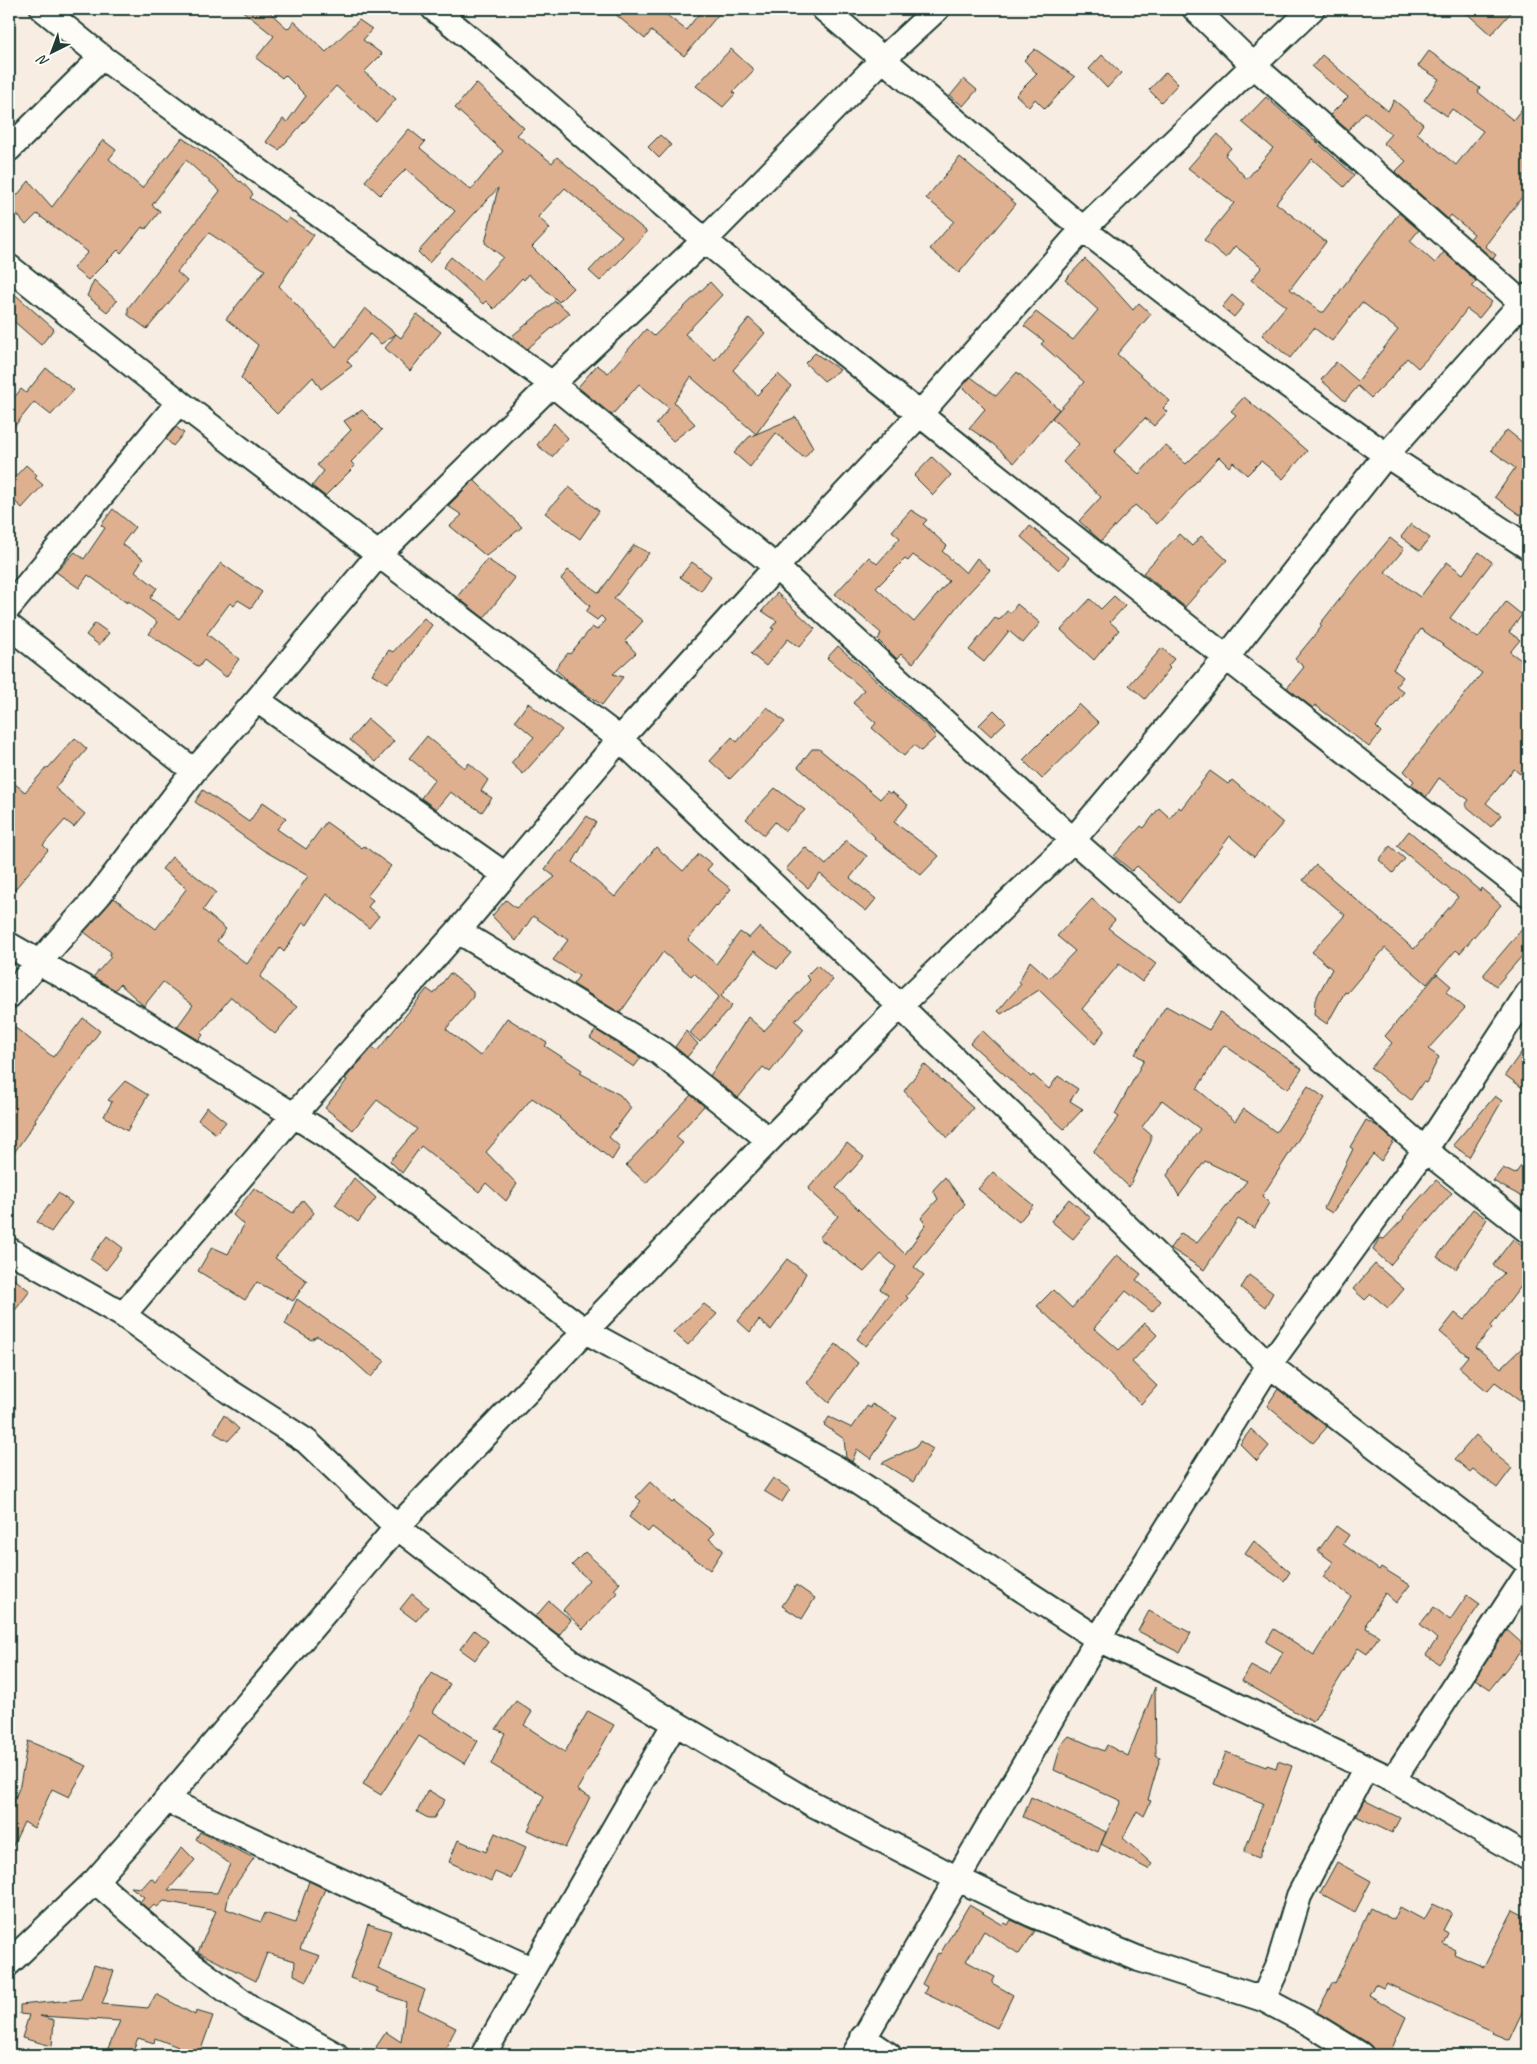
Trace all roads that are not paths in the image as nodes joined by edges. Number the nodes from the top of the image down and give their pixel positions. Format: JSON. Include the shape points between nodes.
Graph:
{"nodes":[{"id":1,"x":43,"y":9,"type":"edge"},
{"id":2,"x":434,"y":9,"type":"edge"},
{"id":3,"x":824,"y":9,"type":"edge"},
{"id":4,"x":936,"y":9,"type":"edge"},
{"id":5,"x":1195,"y":9,"type":"edge"},
{"id":6,"x":1312,"y":9,"type":"edge"},
{"id":7,"x":102,"y":57,"type":"junction"},
{"id":8,"x":884,"y":58,"type":"junction"},
{"id":9,"x":1253,"y":65,"type":"junction"},
{"id":10,"x":9,"y":149,"type":"edge"},
{"id":11,"x":1083,"y":229,"type":"junction"},
{"id":12,"x":705,"y":240,"type":"junction"},
{"id":13,"x":9,"y":267,"type":"edge"},
{"id":14,"x":1525,"y":300,"type":"edge"},
{"id":15,"x":552,"y":384,"type":"junction"},
{"id":16,"x":179,"y":402,"type":"junction"},
{"id":17,"x":920,"y":415,"type":"junction"},
{"id":18,"x":1386,"y":455,"type":"junction"},
{"id":19,"x":1528,"y":547,"type":"edge"},
{"id":20,"x":379,"y":554,"type":"junction"},
{"id":21,"x":776,"y":567,"type":"junction"},
{"id":22,"x":9,"y":607,"type":"edge"},
{"id":23,"x":9,"y":626,"type":"edge"},
{"id":24,"x":1226,"y":658,"type":"junction"},
{"id":25,"x":257,"y":700,"type":"junction"},
{"id":26,"x":620,"y":739,"type":"junction"},
{"id":27,"x":194,"y":771,"type":"junction"},
{"id":28,"x":1073,"y":840,"type":"junction"},
{"id":29,"x":504,"y":874,"type":"junction"},
{"id":30,"x":1528,"y":894,"type":"edge"},
{"id":31,"x":458,"y":931,"type":"junction"},
{"id":32,"x":9,"y":945,"type":"edge"},
{"id":33,"x":40,"y":962,"type":"junction"},
{"id":34,"x":1528,"y":993,"type":"edge"},
{"id":35,"x":9,"y":996,"type":"edge"},
{"id":36,"x":900,"y":1006,"type":"junction"},
{"id":37,"x":293,"y":1116,"type":"junction"},
{"id":38,"x":768,"y":1140,"type":"junction"},
{"id":39,"x":1425,"y":1150,"type":"junction"},
{"id":40,"x":1528,"y":1231,"type":"edge"},
{"id":41,"x":9,"y":1250,"type":"edge"},
{"id":42,"x":123,"y":1315,"type":"junction"},
{"id":43,"x":587,"y":1332,"type":"junction"},
{"id":44,"x":1270,"y":1365,"type":"junction"},
{"id":45,"x":397,"y":1527,"type":"junction"},
{"id":46,"x":1528,"y":1563,"type":"edge"},
{"id":47,"x":1528,"y":1573,"type":"edge"},
{"id":48,"x":1098,"y":1639,"type":"junction"},
{"id":49,"x":675,"y":1723,"type":"junction"},
{"id":50,"x":1366,"y":1767,"type":"junction"},
{"id":51,"x":1393,"y":1780,"type":"junction"},
{"id":52,"x":166,"y":1800,"type":"junction"},
{"id":53,"x":1528,"y":1858,"type":"edge"},
{"id":54,"x":956,"y":1878,"type":"junction"},
{"id":55,"x":94,"y":1881,"type":"junction"},
{"id":56,"x":9,"y":1963,"type":"edge"},
{"id":57,"x":531,"y":1969,"type":"junction"},
{"id":58,"x":1263,"y":1999,"type":"junction"},
{"id":59,"x":858,"y":2046,"type":"edge"},
{"id":60,"x":336,"y":2055,"type":"edge"},
{"id":61,"x":483,"y":2055,"type":"edge"},
{"id":62,"x":889,"y":2055,"type":"edge"},
{"id":63,"x":1361,"y":2055,"type":"edge"}],
"edges":[{"from":1,"to":7,"type":"street"},
{"from":2,"to":12,"type":"street"},
{"from":3,"to":8,"type":"street"},
{"from":4,"to":8,"type":"street"},
{"from":5,"to":9,"type":"street"},
{"from":6,"to":9,"type":"street"},
{"from":7,"to":10,"type":"street"},
{"from":7,"to":15,"type":"street"},
{"from":8,"to":11,"type":"street"},
{"from":8,"to":12,"type":"street"},
{"from":9,"to":11,"type":"street"},
{"from":9,"to":14,"type":"street"},
{"from":11,"to":17,"type":"street"},
{"from":11,"to":18,"type":"street","via":[[1243,353]]},
{"from":12,"to":15,"type":"street"},
{"from":12,"to":17,"type":"street"},
{"from":13,"to":16,"type":"street"},
{"from":14,"to":18,"type":"street"},
{"from":15,"to":20,"type":"street"},
{"from":15,"to":21,"type":"street"},
{"from":16,"to":20,"type":"street"},
{"from":16,"to":22,"type":"street"},
{"from":17,"to":21,"type":"street"},
{"from":17,"to":24,"type":"street"},
{"from":18,"to":19,"type":"street"},
{"from":18,"to":24,"type":"street"},
{"from":20,"to":25,"type":"street"},
{"from":20,"to":26,"type":"street"},
{"from":21,"to":26,"type":"street"},
{"from":21,"to":28,"type":"street"},
{"from":23,"to":27,"type":"street"},
{"from":24,"to":28,"type":"street"},
{"from":24,"to":30,"type":"street"},
{"from":25,"to":27,"type":"street"},
{"from":25,"to":29,"type":"street"},
{"from":26,"to":29,"type":"street"},
{"from":26,"to":36,"type":"street"},
{"from":27,"to":33,"type":"street","via":[[99,895]]},
{"from":28,"to":36,"type":"street"},
{"from":28,"to":39,"type":"street"},
{"from":29,"to":31,"type":"street"},
{"from":31,"to":37,"type":"street"},
{"from":31,"to":38,"type":"street","via":[[660,1053]]},
{"from":32,"to":33,"type":"street"},
{"from":33,"to":35,"type":"street"},
{"from":33,"to":37,"type":"street"},
{"from":34,"to":39,"type":"street"},
{"from":36,"to":38,"type":"street"},
{"from":36,"to":44,"type":"street"},
{"from":37,"to":42,"type":"street"},
{"from":37,"to":43,"type":"street","via":[[324,1134]]},
{"from":38,"to":43,"type":"street"},
{"from":39,"to":40,"type":"street"},
{"from":39,"to":44,"type":"street"},
{"from":41,"to":42,"type":"street"},
{"from":42,"to":45,"type":"street","via":[[230,1392],[306,1441]]},
{"from":43,"to":45,"type":"street"},
{"from":43,"to":48,"type":"street","via":[[836,1468]]},
{"from":44,"to":46,"type":"street"},
{"from":44,"to":48,"type":"street"},
{"from":45,"to":49,"type":"street","via":[[570,1661]]},
{"from":45,"to":52,"type":"street"},
{"from":47,"to":51,"type":"street"},
{"from":48,"to":50,"type":"street"},
{"from":48,"to":54,"type":"street"},
{"from":49,"to":54,"type":"street","via":[[809,1802]]},
{"from":49,"to":57,"type":"street"},
{"from":50,"to":51,"type":"street"},
{"from":50,"to":58,"type":"street","via":[[1299,1896],[1278,1966]]},
{"from":51,"to":53,"type":"street"},
{"from":52,"to":55,"type":"street"},
{"from":52,"to":57,"type":"street"},
{"from":54,"to":58,"type":"street","via":[[1031,1914],[1139,1959]]},
{"from":54,"to":59,"type":"street"},
{"from":55,"to":56,"type":"street"},
{"from":55,"to":60,"type":"street","via":[[188,1962],[244,2003]]},
{"from":57,"to":61,"type":"street"},
{"from":58,"to":63,"type":"street"},
{"from":59,"to":62,"type":"street"}]}
